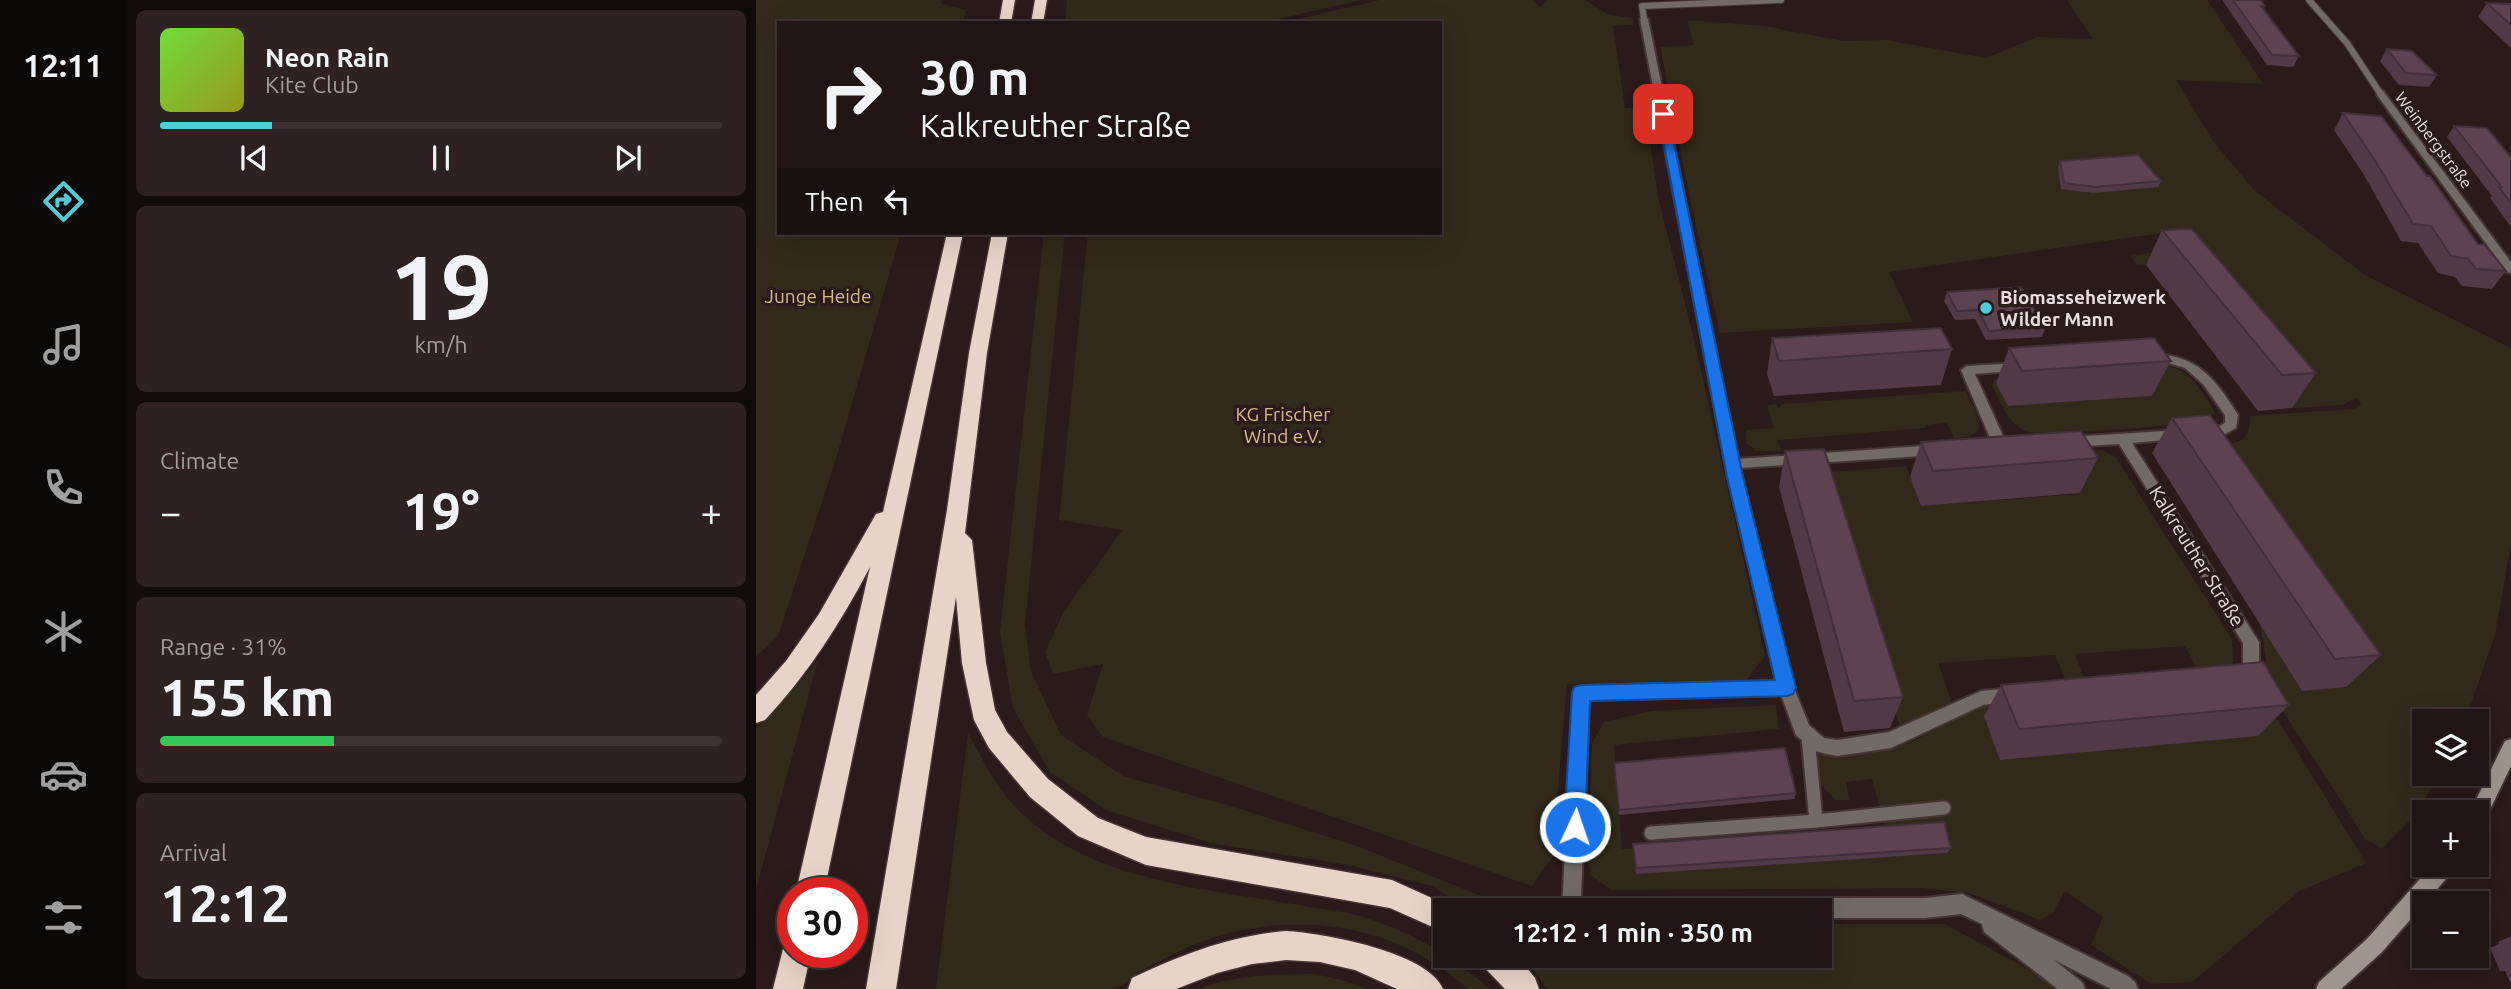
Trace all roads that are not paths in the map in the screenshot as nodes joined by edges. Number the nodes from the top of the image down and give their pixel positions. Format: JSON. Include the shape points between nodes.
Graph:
{"nodes":[{"id":1,"x":1009,"y":0,"type":"edge"},
{"id":2,"x":1041,"y":0,"type":"edge"},
{"id":3,"x":1781,"y":0,"type":"edge"},
{"id":4,"x":2309,"y":0,"type":"edge"},
{"id":5,"x":1644,"y":19,"type":"joint"},
{"id":6,"x":1005,"y":21,"type":"edge"},
{"id":7,"x":1037,"y":21,"type":"edge"},
{"id":8,"x":2380,"y":93,"type":"joint"},
{"id":9,"x":954,"y":235,"type":"edge"},
{"id":10,"x":1000,"y":235,"type":"edge"},
{"id":11,"x":2511,"y":270,"type":"edge"},
{"id":12,"x":2136,"y":358,"type":"edge"},
{"id":13,"x":2032,"y":366,"type":"edge"},
{"id":14,"x":2123,"y":439,"type":"junction"},
{"id":15,"x":2055,"y":442,"type":"edge"},
{"id":16,"x":2000,"y":445,"type":"edge"},
{"id":17,"x":1947,"y":449,"type":"edge"},
{"id":18,"x":1732,"y":464,"type":"junction"},
{"id":19,"x":897,"y":496,"type":"junction"},
{"id":20,"x":958,"y":510,"type":"junction"},
{"id":21,"x":2225,"y":677,"type":"edge"},
{"id":22,"x":1787,"y":688,"type":"junction"},
{"id":23,"x":2033,"y":693,"type":"edge"},
{"id":24,"x":756,"y":712,"type":"edge"},
{"id":25,"x":1808,"y":737,"type":"junction"},
{"id":26,"x":2511,"y":747,"type":"edge"},
{"id":27,"x":2486,"y":800,"type":"edge"},
{"id":28,"x":1944,"y":808,"type":"dead end"},
{"id":29,"x":1816,"y":821,"type":"junction"},
{"id":30,"x":1651,"y":833,"type":"dead end"},
{"id":31,"x":813,"y":877,"type":"edge"},
{"id":32,"x":2435,"y":877,"type":"edge"},
{"id":33,"x":1962,"y":904,"type":"junction"},
{"id":34,"x":1433,"y":913,"type":"edge"},
{"id":35,"x":793,"y":968,"type":"edge"},
{"id":36,"x":1508,"y":968,"type":"edge"},
{"id":37,"x":788,"y":989,"type":"edge"},
{"id":38,"x":881,"y":989,"type":"edge"},
{"id":39,"x":1143,"y":989,"type":"edge"},
{"id":40,"x":1428,"y":989,"type":"edge"},
{"id":41,"x":1524,"y":989,"type":"edge"},
{"id":42,"x":2075,"y":989,"type":"edge"},
{"id":43,"x":2128,"y":989,"type":"edge"},
{"id":44,"x":2326,"y":989,"type":"edge"}],
"edges":[{"from":1,"to":6,"type":"highway"},
{"from":2,"to":7,"type":"highway"},
{"from":3,"to":5,"type":"lane","via":[[1642,6]]},
{"from":4,"to":8,"type":"lane","name":"Weinbergstraße"},
{"from":5,"to":18,"type":"street","via":[[1651,35]]},
{"from":8,"to":11,"type":"street","name":"Weinbergstraße"},
{"from":9,"to":19,"type":"highway"},
{"from":10,"to":20,"type":"highway","via":[[978,353]]},
{"from":12,"to":14,"type":"street","via":[[2166,356],[2199,370],[2232,415],[2231,425],[2219,432]]},
{"from":13,"to":16,"type":"street","via":[[1967,370]]},
{"from":14,"to":15,"type":"street"},
{"from":14,"to":21,"type":"street","name":"Kalkreuther Straße","via":[[2251,642],[2251,671]]},
{"from":17,"to":18,"type":"street"},
{"from":18,"to":22,"type":"street"},
{"from":19,"to":24,"type":"highway","via":[[830,616]]},
{"from":19,"to":31,"type":"highway"},
{"from":20,"to":34,"type":"highway","via":[[983,712],[998,740],[1039,788],[1088,827],[1146,850],[1392,894]]},
{"from":20,"to":38,"type":"highway"},
{"from":22,"to":25,"type":"street"},
{"from":22,"to":33,"type":"street","via":[[1581,693],[1571,908],[1925,908]]},
{"from":23,"to":25,"type":"street","via":[[1982,698],[1891,740],[1837,748]]},
{"from":25,"to":29,"type":"lane"},
{"from":26,"to":27,"type":"main road"},
{"from":28,"to":29,"type":"lane"},
{"from":29,"to":30,"type":"lane"},
{"from":32,"to":44,"type":"main road","via":[[2374,946]]},
{"from":33,"to":42,"type":"street"},
{"from":33,"to":43,"type":"street"},
{"from":35,"to":37,"type":"highway"},
{"from":36,"to":41,"type":"highway"},
{"from":39,"to":40,"type":"highway","via":[[1187,966],[1247,948],[1301,945],[1338,951],[1396,970]]}]}
